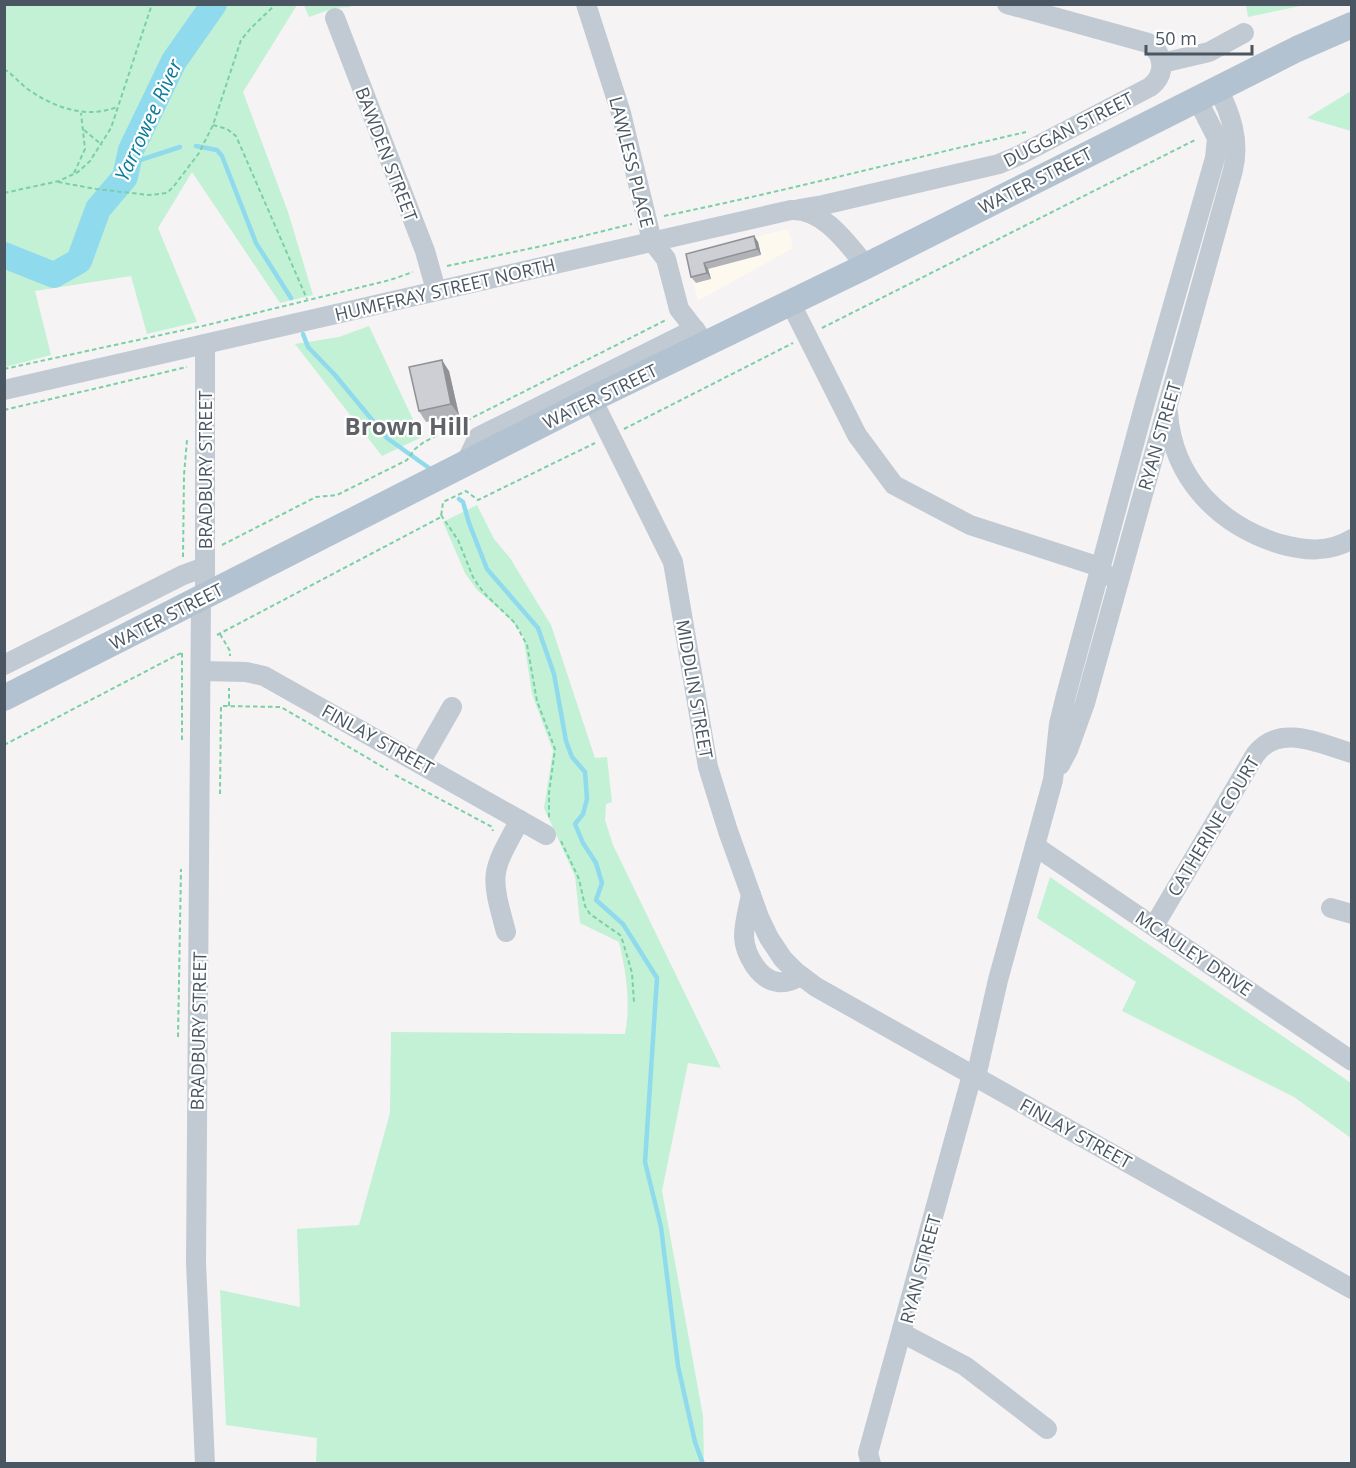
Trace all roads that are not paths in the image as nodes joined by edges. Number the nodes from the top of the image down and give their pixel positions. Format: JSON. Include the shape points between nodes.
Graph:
{"nodes":[{"id":1,"x":586,"y":4,"type":"edge"},
{"id":2,"x":1007,"y":4,"type":"edge"},
{"id":3,"x":335,"y":18,"type":"dead end"},
{"id":4,"x":1352,"y":25,"type":"edge"},
{"id":5,"x":1244,"y":33,"type":"dead end"},
{"id":6,"x":1162,"y":63,"type":"junction"},
{"id":7,"x":1207,"y":94,"type":"junction"},
{"id":8,"x":791,"y":210,"type":"junction"},
{"id":9,"x":652,"y":241,"type":"junction"},
{"id":10,"x":866,"y":266,"type":"junction"},
{"id":11,"x":436,"y":290,"type":"junction"},
{"id":12,"x":790,"y":302,"type":"junction"},
{"id":13,"x":700,"y":336,"type":"junction"},
{"id":14,"x":206,"y":344,"type":"junction"},
{"id":15,"x":4,"y":390,"type":"edge"},
{"id":16,"x":592,"y":399,"type":"junction"},
{"id":17,"x":1169,"y":401,"type":"junction"},
{"id":18,"x":465,"y":464,"type":"junction"},
{"id":19,"x":1146,"y":481,"type":"junction"},
{"id":20,"x":1192,"y":483,"type":"junction"},
{"id":21,"x":1352,"y":539,"type":"edge"},
{"id":22,"x":205,"y":560,"type":"junction"},
{"id":23,"x":1100,"y":567,"type":"junction"},
{"id":24,"x":1119,"y":579,"type":"junction"},
{"id":25,"x":203,"y":597,"type":"junction"},
{"id":26,"x":4,"y":665,"type":"edge"},
{"id":27,"x":201,"y":671,"type":"junction"},
{"id":28,"x":5,"y":696,"type":"edge"},
{"id":29,"x":452,"y":706,"type":"dead end"},
{"id":30,"x":1071,"y":714,"type":"junction"},
{"id":31,"x":1352,"y":753,"type":"edge"},
{"id":32,"x":420,"y":763,"type":"junction"},
{"id":33,"x":520,"y":820,"type":"junction"},
{"id":34,"x":553,"y":837,"type":"road end"},
{"id":35,"x":1035,"y":846,"type":"junction"},
{"id":36,"x":1154,"y":926,"type":"junction"},
{"id":37,"x":506,"y":932,"type":"dead end"},
{"id":38,"x":800,"y":976,"type":"joint"},
{"id":39,"x":1352,"y":1061,"type":"edge"},
{"id":40,"x":974,"y":1076,"type":"junction"},
{"id":41,"x":1351,"y":1288,"type":"edge"},
{"id":42,"x":902,"y":1333,"type":"junction"},
{"id":43,"x":1047,"y":1429,"type":"dead end"},
{"id":44,"x":205,"y":1464,"type":"edge"},
{"id":45,"x":871,"y":1464,"type":"edge"}],
"edges":[{"from":1,"to":9,"type":"street","name":"LAWLESS PLACE","via":[[621,112]]},
{"from":2,"to":6,"type":"street","via":[[1148,43],[1158,52]]},
{"from":3,"to":11,"type":"street","name":"BAWDEN STREET","via":[[425,251]]},
{"from":4,"to":7,"type":"main road","name":"WATER STREET"},
{"from":5,"to":6,"type":"street","via":[[1209,52]]},
{"from":6,"to":8,"type":"street","name":"DUGGAN STREET","via":[[1159,78],[1150,87],[1008,160]]},
{"from":7,"to":10,"type":"main road","name":"WATER STREET"},
{"from":7,"to":17,"type":"street","name":"RYAN STREET","via":[[1229,111],[1236,148]]},
{"from":7,"to":23,"type":"street","name":"RYAN STREET","via":[[1217,138],[1215,158]]},
{"from":8,"to":9,"type":"street","name":"HUMFFRAY STREET NORTH"},
{"from":8,"to":10,"type":"street","name":"HUMFFRAY STREET NORTH","via":[[804,210],[819,218]]},
{"from":9,"to":11,"type":"street","name":"HUMFFRAY STREET NORTH"},
{"from":9,"to":13,"type":"street","name":"LAWLESS PLACE","via":[[666,259],[679,309]]},
{"from":10,"to":12,"type":"main road","name":"WATER STREET"},
{"from":11,"to":14,"type":"street","name":"HUMFFRAY STREET NORTH"},
{"from":12,"to":13,"type":"main road","name":"WATER STREET"},
{"from":12,"to":23,"type":"street","via":[[857,435],[894,485],[970,525]]},
{"from":13,"to":16,"type":"main road","name":"WATER STREET"},
{"from":13,"to":18,"type":"street","via":[[478,437]]},
{"from":14,"to":15,"type":"street","name":"HUMFFRAY STREET NORTH"},
{"from":14,"to":22,"type":"street","name":"BRADBURY STREET"},
{"from":16,"to":18,"type":"main road","name":"WATER STREET"},
{"from":16,"to":38,"type":"street","name":"MIDDLIN STREET","via":[[673,562],[706,759],[728,831],[765,930],[783,960]]},
{"from":17,"to":19,"type":"street","name":"RYAN STREET"},
{"from":17,"to":20,"type":"street","via":[[1173,439]]},
{"from":18,"to":25,"type":"main road","name":"WATER STREET"},
{"from":19,"to":20,"type":"street","via":[[1167,471],[1181,474]]},
{"from":19,"to":24,"type":"street","name":"RYAN STREET"},
{"from":20,"to":21,"type":"street","via":[[1228,520],[1269,540],[1316,550]]},
{"from":22,"to":25,"type":"street","name":"BRADBURY STREET"},
{"from":22,"to":26,"type":"street","name":"WATER STREET","via":[[183,575]]},
{"from":23,"to":24,"type":"street","via":[[1104,574]]},
{"from":23,"to":30,"type":"street","name":"RYAN STREET"},
{"from":24,"to":30,"type":"street","name":"RYAN STREET"},
{"from":25,"to":27,"type":"street","name":"BRADBURY STREET"},
{"from":25,"to":28,"type":"main road","name":"WATER STREET"},
{"from":27,"to":32,"type":"street","name":"FINLAY STREET","via":[[264,676]]},
{"from":27,"to":44,"type":"street","name":"BRADBURY STREET","via":[[196,1263]]},
{"from":29,"to":32,"type":"street"},
{"from":30,"to":35,"type":"street","name":"RYAN STREET","via":[[1068,750],[1053,780]]},
{"from":31,"to":36,"type":"street","name":"CATHERINE COURT","via":[[1289,736],[1272,739],[1262,747]]},
{"from":32,"to":33,"type":"street","name":"FINLAY STREET"},
{"from":33,"to":34,"type":"street","name":"FINLAY STREET"},
{"from":33,"to":37,"type":"street","via":[[497,863],[494,879]]},
{"from":35,"to":36,"type":"street","name":"MCAULEY DRIVE"},
{"from":35,"to":40,"type":"street","name":"RYAN STREET"},
{"from":36,"to":39,"type":"street","name":"MCAULEY DRIVE"},
{"from":38,"to":40,"type":"street","name":"FINLAY STREET"},
{"from":40,"to":41,"type":"street","name":"FINLAY STREET"},
{"from":40,"to":42,"type":"street","name":"RYAN STREET"},
{"from":42,"to":43,"type":"street","via":[[965,1365]]},
{"from":42,"to":45,"type":"street","name":"RYAN STREET","via":[[868,1452]]}]}
